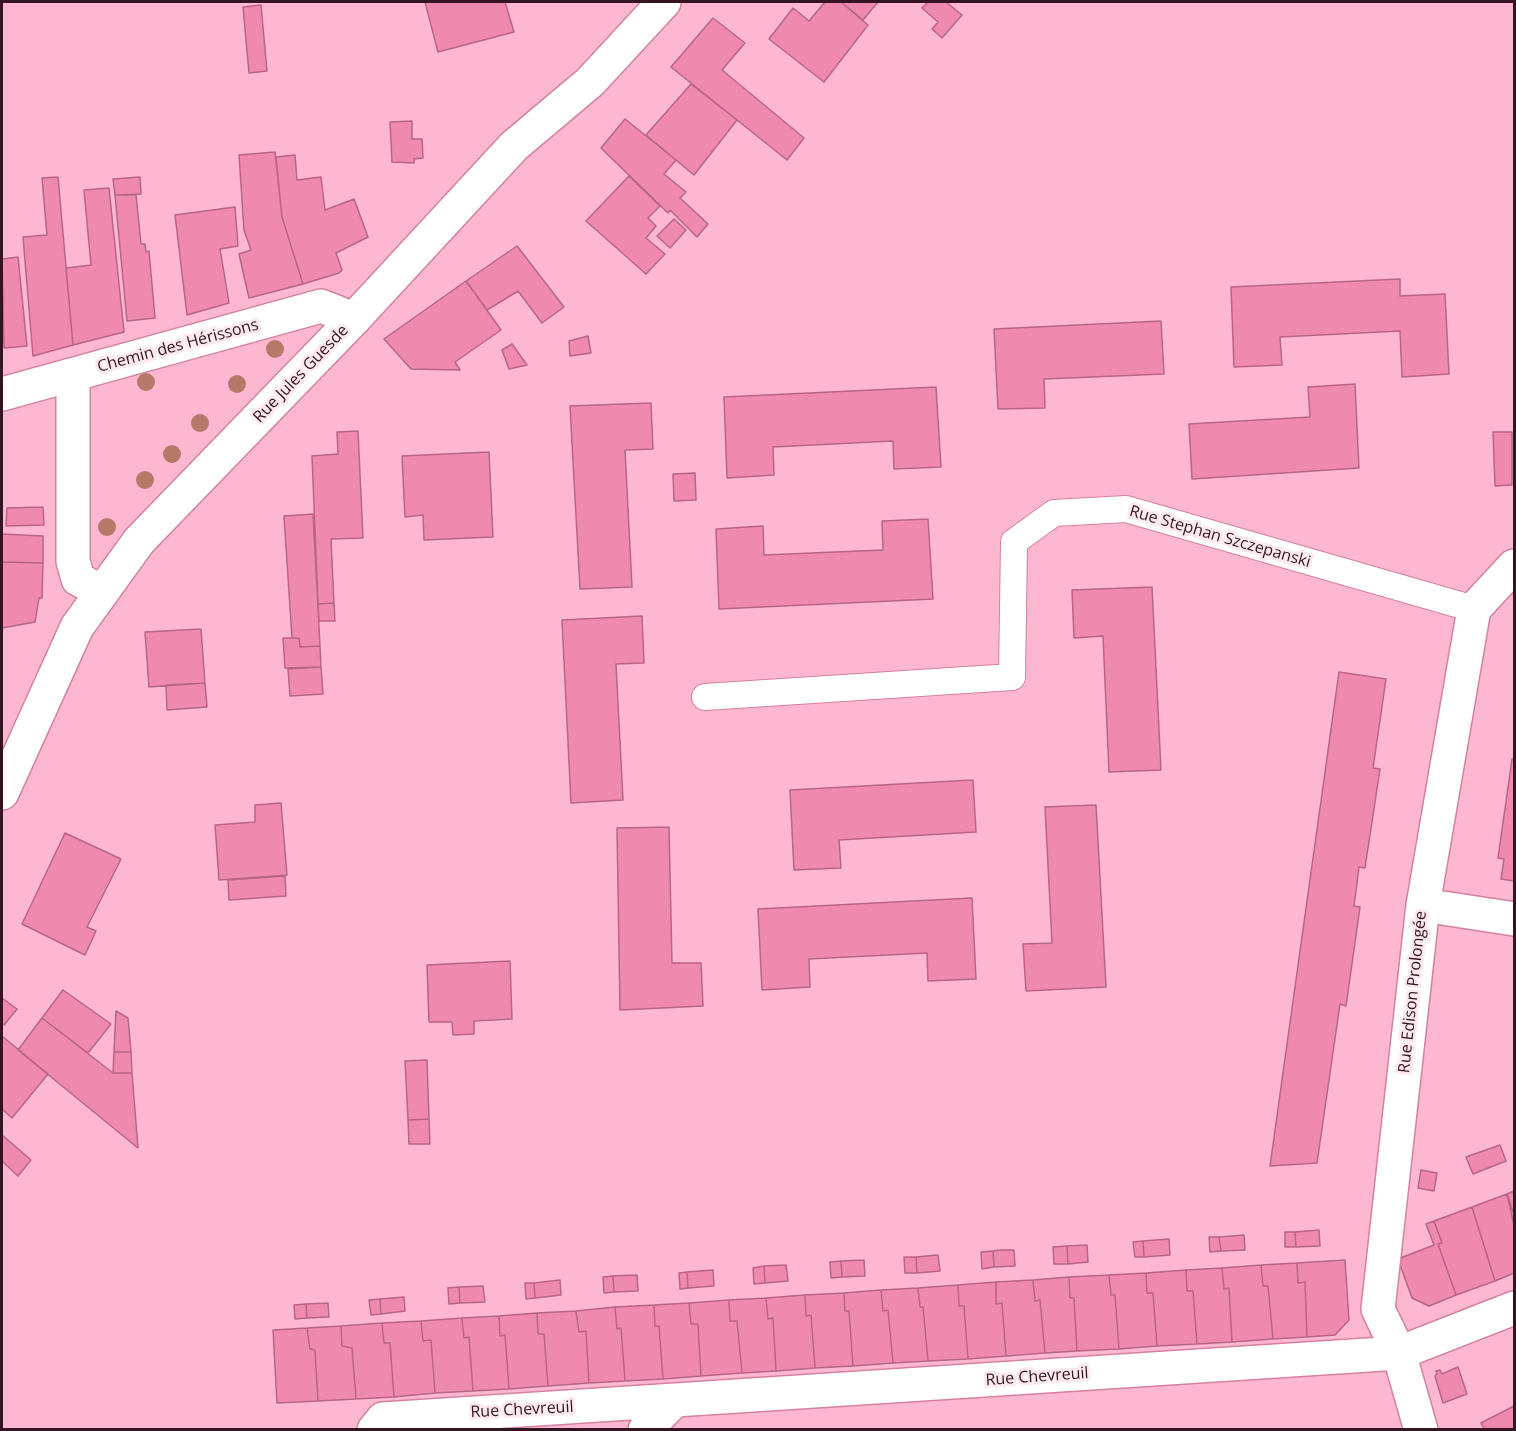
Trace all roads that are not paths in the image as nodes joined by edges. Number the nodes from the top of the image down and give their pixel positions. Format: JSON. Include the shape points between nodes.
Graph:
{"nodes":[{"id":1,"x":664,"y":2,"type":"edge"},
{"id":2,"x":354,"y":319,"type":"junction"},
{"id":3,"x":73,"y":375,"type":"junction"},
{"id":4,"x":2,"y":394,"type":"edge"},
{"id":5,"x":1515,"y":566,"type":"edge"},
{"id":6,"x":100,"y":591,"type":"junction"},
{"id":7,"x":1474,"y":609,"type":"junction"},
{"id":8,"x":705,"y":697,"type":"dead end"},
{"id":9,"x":2,"y":793,"type":"edge"},
{"id":10,"x":1423,"y":905,"type":"junction"},
{"id":11,"x":1515,"y":919,"type":"edge"},
{"id":12,"x":1515,"y":1308,"type":"edge"},
{"id":13,"x":1399,"y":1353,"type":"junction"},
{"id":14,"x":674,"y":1401,"type":"junction"},
{"id":15,"x":374,"y":1430,"type":"edge"},
{"id":16,"x":645,"y":1430,"type":"edge"},
{"id":17,"x":1421,"y":1430,"type":"edge"}],
"edges":[{"from":1,"to":2,"type":"street","name":"Rue Jules Guesde","via":[[590,82],[514,146]]},
{"from":2,"to":3,"type":"street","name":"Chemin des Hérissons","via":[[321,306]]},
{"from":2,"to":6,"type":"street","name":"Rue Jules Guesde","via":[[140,540]]},
{"from":3,"to":4,"type":"street","name":"Chemin des Hérissons"},
{"from":3,"to":6,"type":"street","via":[[73,561],[78,579]]},
{"from":5,"to":7,"type":"street"},
{"from":6,"to":9,"type":"street","name":"Rue Jules Guesde","via":[[77,627]]},
{"from":7,"to":8,"type":"lane","name":"Rue Stephan Szczepanski","via":[[1126,509],[1054,513],[1014,542],[1012,677]]},
{"from":7,"to":10,"type":"street","name":"Rue Edison Prolongée"},
{"from":10,"to":11,"type":"street"},
{"from":10,"to":13,"type":"street","name":"Rue Edison Prolongée","via":[[1378,1309]]},
{"from":12,"to":13,"type":"street","name":"Rue Chevreuil"},
{"from":13,"to":14,"type":"street","name":"Rue Chevreuil"},
{"from":13,"to":17,"type":"street","name":"Rue Edison Prolongée"},
{"from":14,"to":15,"type":"street","name":"Rue Chevreuil","via":[[383,1419]]},
{"from":14,"to":16,"type":"street"}]}
